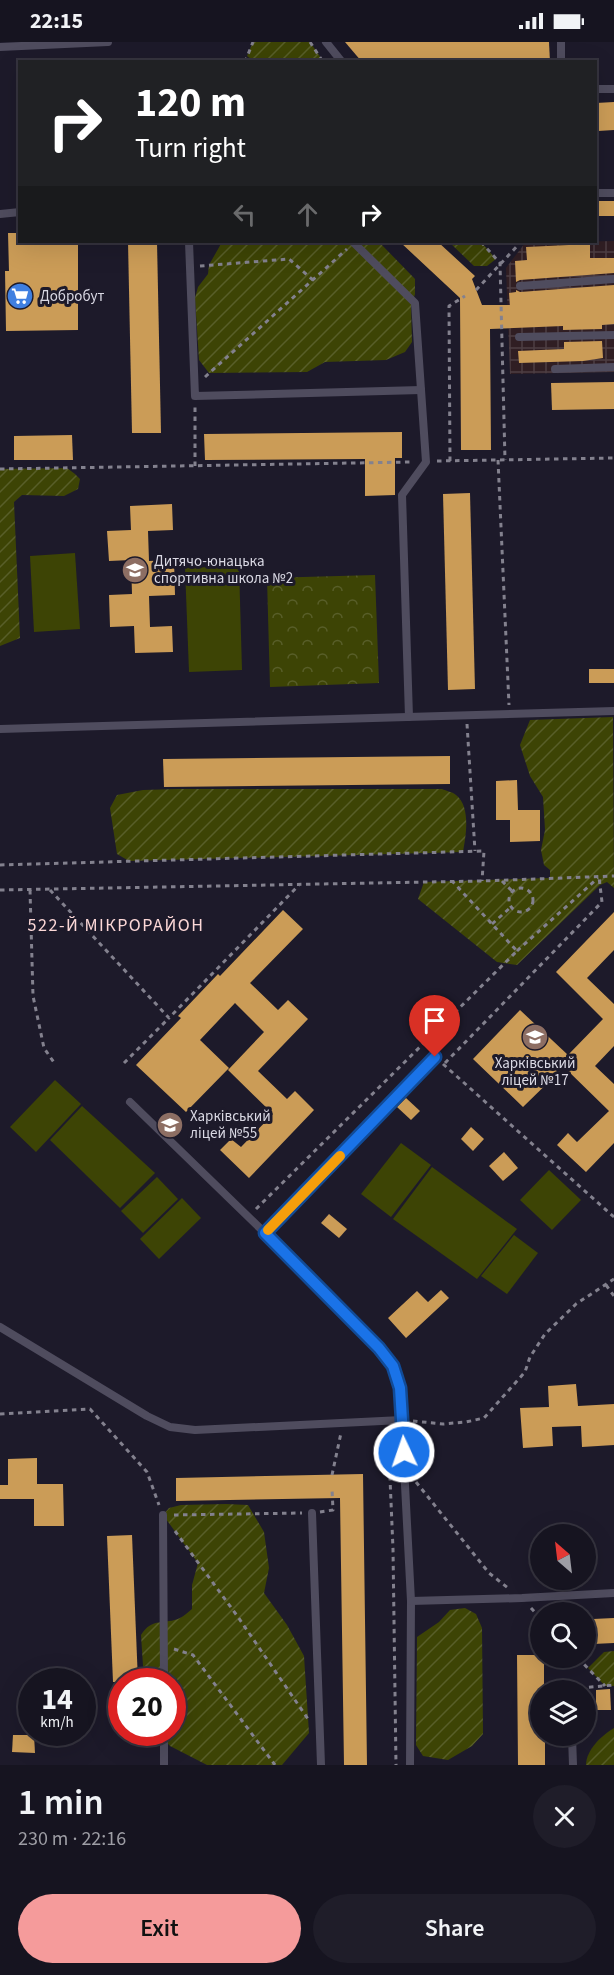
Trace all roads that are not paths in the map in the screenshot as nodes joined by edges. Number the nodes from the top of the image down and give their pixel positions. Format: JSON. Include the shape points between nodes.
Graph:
{"nodes":[{"id":1,"x":108,"y":42,"type":"edge"},
{"id":2,"x":326,"y":42,"type":"edge"},
{"id":3,"x":561,"y":42,"type":"edge"},
{"id":4,"x":0,"y":47,"type":"edge"},
{"id":5,"x":340,"y":60,"type":"edge"},
{"id":6,"x":561,"y":60,"type":"edge"},
{"id":7,"x":597,"y":89,"type":"edge"},
{"id":8,"x":614,"y":89,"type":"edge"},
{"id":9,"x":597,"y":193,"type":"edge"},
{"id":10,"x":614,"y":193,"type":"edge"},
{"id":11,"x":18,"y":212,"type":"edge"},
{"id":12,"x":0,"y":214,"type":"edge"},
{"id":13,"x":189,"y":243,"type":"edge"},
{"id":14,"x":354,"y":243,"type":"edge"},
{"id":15,"x":614,"y":279,"type":"edge"},
{"id":16,"x":520,"y":286,"type":"dead end"},
{"id":17,"x":614,"y":335,"type":"edge"},
{"id":18,"x":519,"y":337,"type":"dead end"},
{"id":19,"x":614,"y":367,"type":"edge"},
{"id":20,"x":555,"y":369,"type":"dead end"},
{"id":21,"x":421,"y":390,"type":"junction"},
{"id":22,"x":614,"y":711,"type":"edge"},
{"id":23,"x":409,"y":717,"type":"junction"},
{"id":24,"x":0,"y":729,"type":"edge"},
{"id":25,"x":435,"y":1057,"type":"road end"},
{"id":26,"x":130,"y":1102,"type":"dead end"},
{"id":27,"x":265,"y":1233,"type":"junction"},
{"id":28,"x":0,"y":1327,"type":"edge"},
{"id":29,"x":402,"y":1420,"type":"junction"},
{"id":30,"x":312,"y":1513,"type":"road end"},
{"id":31,"x":163,"y":1515,"type":"road end"},
{"id":32,"x":614,"y":1593,"type":"edge"},
{"id":33,"x":411,"y":1601,"type":"junction"},
{"id":34,"x":164,"y":1668,"type":"edge"},
{"id":35,"x":164,"y":1746,"type":"edge"},
{"id":36,"x":572,"y":1746,"type":"edge"},
{"id":37,"x":164,"y":1765,"type":"edge"},
{"id":38,"x":321,"y":1765,"type":"edge"},
{"id":39,"x":410,"y":1765,"type":"edge"},
{"id":40,"x":573,"y":1765,"type":"edge"}],
"edges":[{"from":1,"to":4,"type":"lane"},
{"from":2,"to":5,"type":"lane"},
{"from":3,"to":6,"type":"lane"},
{"from":7,"to":8,"type":"lane"},
{"from":9,"to":10,"type":"lane"},
{"from":11,"to":12,"type":"lane"},
{"from":13,"to":21,"type":"lane","via":[[195,396]]},
{"from":14,"to":21,"type":"lane","via":[[415,303]]},
{"from":15,"to":16,"type":"lane"},
{"from":17,"to":18,"type":"lane"},
{"from":19,"to":20,"type":"lane"},
{"from":21,"to":23,"type":"lane","via":[[426,462],[402,495]]},
{"from":22,"to":23,"type":"lane"},
{"from":23,"to":24,"type":"lane"},
{"from":25,"to":27,"type":"lane"},
{"from":26,"to":27,"type":"lane"},
{"from":27,"to":29,"type":"lane","via":[[393,1366],[400,1388]]},
{"from":28,"to":29,"type":"lane","via":[[170,1427],[195,1430]]},
{"from":29,"to":33,"type":"lane"},
{"from":30,"to":38,"type":"lane"},
{"from":31,"to":34,"type":"lane"},
{"from":32,"to":33,"type":"lane"},
{"from":33,"to":39,"type":"lane"},
{"from":35,"to":37,"type":"lane"},
{"from":36,"to":40,"type":"lane"}]}
